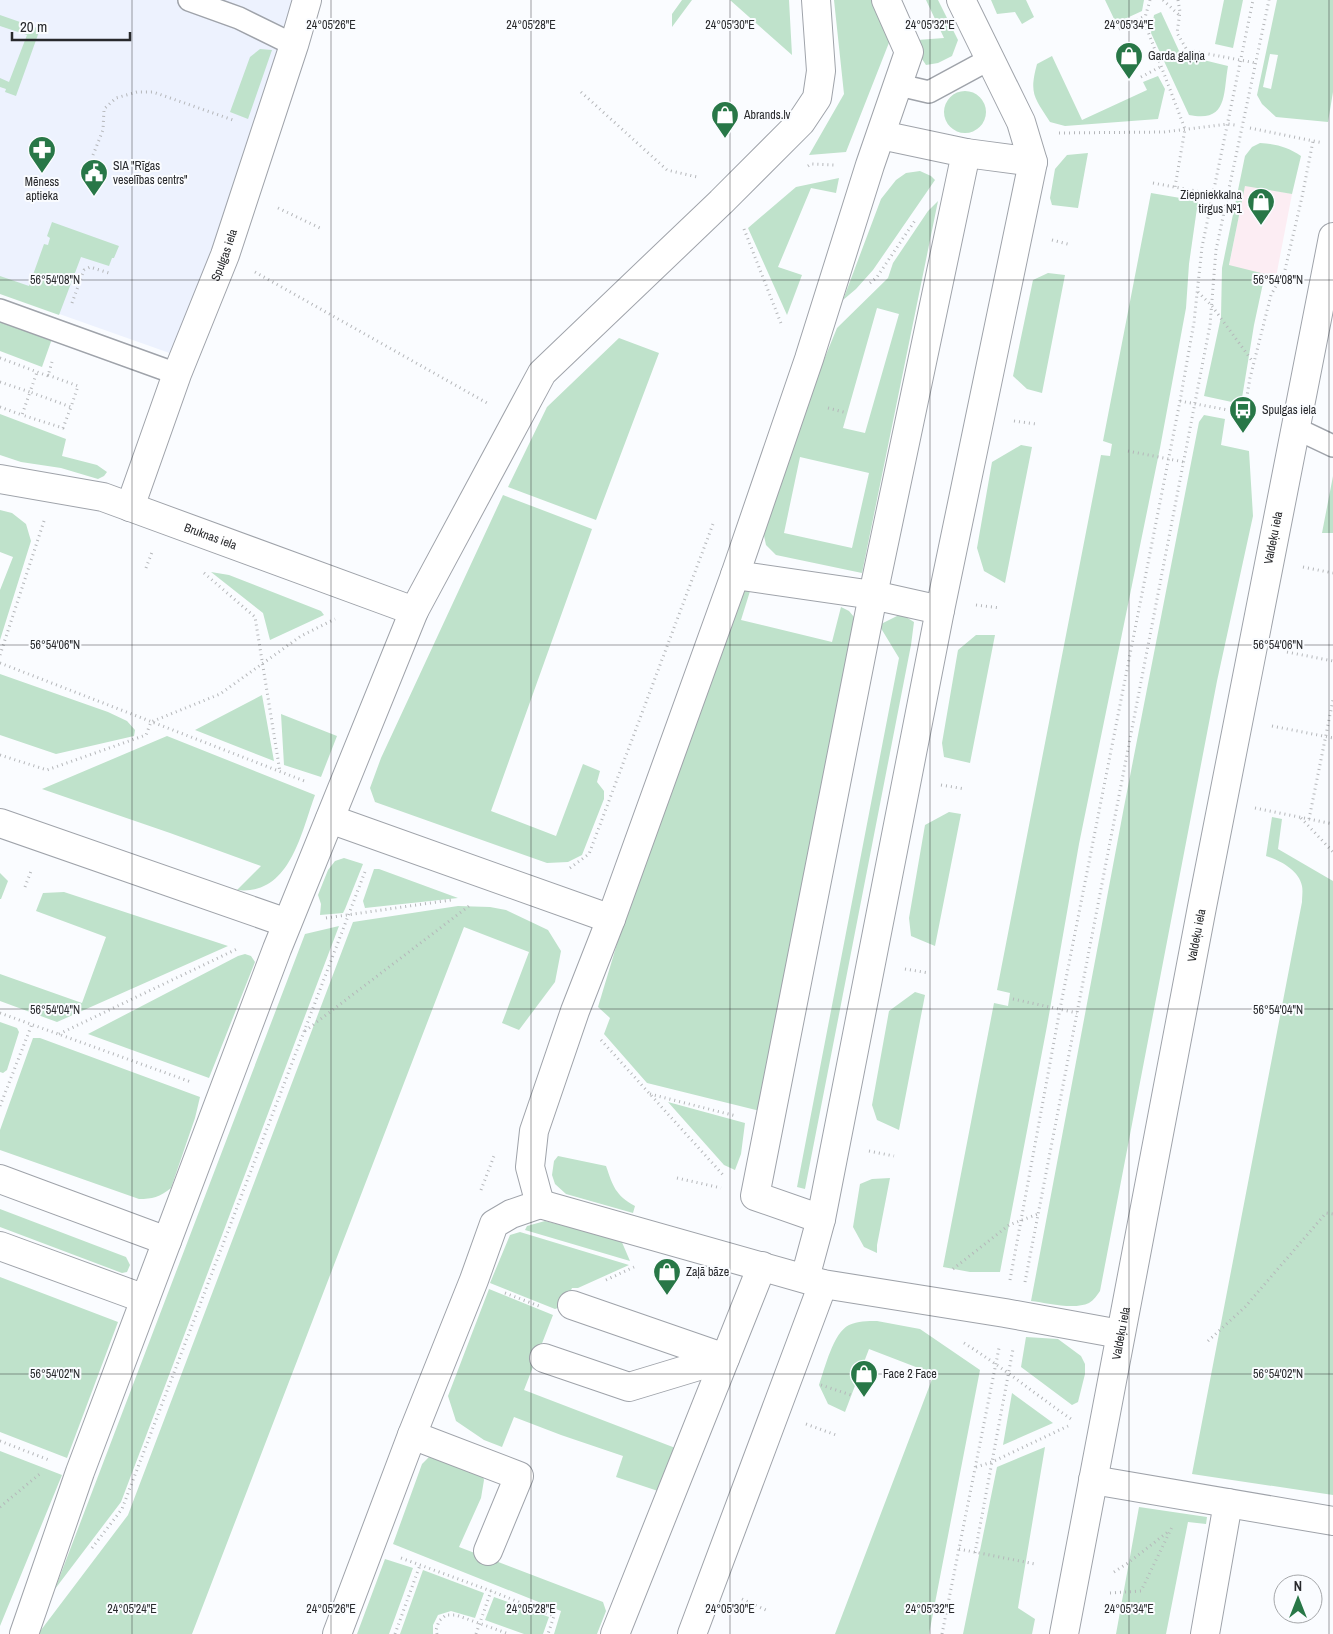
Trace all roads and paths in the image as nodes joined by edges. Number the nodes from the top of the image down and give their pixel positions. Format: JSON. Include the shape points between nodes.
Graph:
{"nodes":[{"id":1,"x":189,"y":0,"type":"edge"},
{"id":2,"x":306,"y":0,"type":"edge"},
{"id":3,"x":816,"y":0,"type":"edge"},
{"id":4,"x":886,"y":0,"type":"edge"},
{"id":5,"x":961,"y":0,"type":"edge"},
{"id":6,"x":1150,"y":0,"type":"edge"},
{"id":7,"x":1163,"y":0,"type":"edge"},
{"id":8,"x":1178,"y":0,"type":"edge"},
{"id":9,"x":1253,"y":0,"type":"edge"},
{"id":10,"x":1269,"y":0,"type":"edge"},
{"id":11,"x":1145,"y":16,"type":"junction"},
{"id":12,"x":1180,"y":16,"type":"junction"},
{"id":13,"x":1119,"y":29,"type":"dead end"},
{"id":14,"x":294,"y":45,"type":"junction"},
{"id":15,"x":990,"y":59,"type":"junction"},
{"id":16,"x":1240,"y":60,"type":"junction"},
{"id":17,"x":1256,"y":63,"type":"junction"},
{"id":18,"x":1162,"y":66,"type":"junction"},
{"id":19,"x":1141,"y":76,"type":"dead end"},
{"id":20,"x":899,"y":85,"type":"junction"},
{"id":21,"x":1021,"y":122,"type":"junction"},
{"id":22,"x":242,"y":123,"type":"dead end"},
{"id":23,"x":1228,"y":124,"type":"junction"},
{"id":24,"x":1235,"y":125,"type":"dead end"},
{"id":25,"x":1250,"y":128,"type":"dead end"},
{"id":26,"x":1185,"y":129,"type":"junction"},
{"id":27,"x":881,"y":135,"type":"junction"},
{"id":28,"x":1313,"y":141,"type":"junction"},
{"id":29,"x":1323,"y":144,"type":"dead end"},
{"id":30,"x":966,"y":153,"type":"junction"},
{"id":31,"x":93,"y":155,"type":"dead end"},
{"id":32,"x":1033,"y":162,"type":"junction"},
{"id":33,"x":870,"y":165,"type":"junction"},
{"id":34,"x":804,"y":170,"type":"dead end"},
{"id":35,"x":1153,"y":183,"type":"dead end"},
{"id":36,"x":1175,"y":188,"type":"junction"},
{"id":37,"x":246,"y":192,"type":"junction"},
{"id":38,"x":1213,"y":195,"type":"junction"},
{"id":39,"x":1228,"y":197,"type":"junction"},
{"id":40,"x":920,"y":213,"type":"dead end"},
{"id":41,"x":320,"y":228,"type":"dead end"},
{"id":42,"x":1333,"y":237,"type":"edge"},
{"id":43,"x":225,"y":255,"type":"junction"},
{"id":44,"x":109,"y":274,"type":"dead end"},
{"id":45,"x":864,"y":288,"type":"dead end"},
{"id":46,"x":1198,"y":292,"type":"junction"},
{"id":47,"x":1212,"y":306,"type":"junction"},
{"id":48,"x":0,"y":310,"type":"edge"},
{"id":49,"x":62,"y":331,"type":"junction"},
{"id":50,"x":0,"y":360,"type":"edge"},
{"id":51,"x":1254,"y":362,"type":"junction"},
{"id":52,"x":36,"y":372,"type":"junction"},
{"id":53,"x":177,"y":374,"type":"junction"},
{"id":54,"x":48,"y":375,"type":"junction"},
{"id":55,"x":0,"y":382,"type":"edge"},
{"id":56,"x":30,"y":392,"type":"junction"},
{"id":57,"x":1180,"y":401,"type":"junction"},
{"id":58,"x":1195,"y":403,"type":"junction"},
{"id":59,"x":0,"y":407,"type":"edge"},
{"id":60,"x":71,"y":407,"type":"junction"},
{"id":61,"x":22,"y":415,"type":"junction"},
{"id":62,"x":516,"y":419,"type":"junction"},
{"id":63,"x":1295,"y":428,"type":"junction"},
{"id":64,"x":1333,"y":446,"type":"edge"},
{"id":65,"x":1128,"y":451,"type":"dead end"},
{"id":66,"x":1169,"y":459,"type":"junction"},
{"id":67,"x":1184,"y":462,"type":"junction"},
{"id":68,"x":0,"y":479,"type":"edge"},
{"id":69,"x":52,"y":489,"type":"junction"},
{"id":70,"x":130,"y":507,"type":"junction"},
{"id":71,"x":715,"y":518,"type":"dead end"},
{"id":72,"x":154,"y":548,"type":"dead end"},
{"id":73,"x":1302,"y":567,"type":"dead end"},
{"id":74,"x":146,"y":568,"type":"dead end"},
{"id":75,"x":201,"y":571,"type":"dead end"},
{"id":76,"x":1333,"y":573,"type":"edge"},
{"id":77,"x":736,"y":575,"type":"junction"},
{"id":78,"x":873,"y":595,"type":"junction"},
{"id":79,"x":968,"y":603,"type":"dead end"},
{"id":80,"x":1000,"y":608,"type":"dead end"},
{"id":81,"x":940,"y":610,"type":"junction"},
{"id":82,"x":414,"y":612,"type":"junction"},
{"id":83,"x":341,"y":616,"type":"dead end"},
{"id":84,"x":1286,"y":652,"type":"dead end"},
{"id":85,"x":0,"y":655,"type":"edge"},
{"id":86,"x":1333,"y":661,"type":"edge"},
{"id":87,"x":0,"y":663,"type":"edge"},
{"id":88,"x":262,"y":663,"type":"junction"},
{"id":89,"x":1333,"y":700,"type":"edge"},
{"id":90,"x":151,"y":722,"type":"junction"},
{"id":91,"x":1271,"y":726,"type":"dead end"},
{"id":92,"x":1326,"y":737,"type":"junction"},
{"id":93,"x":1333,"y":738,"type":"edge"},
{"id":94,"x":0,"y":755,"type":"edge"},
{"id":95,"x":280,"y":772,"type":"junction"},
{"id":96,"x":933,"y":784,"type":"dead end"},
{"id":97,"x":965,"y":789,"type":"dead end"},
{"id":98,"x":335,"y":807,"type":"junction"},
{"id":99,"x":1255,"y":808,"type":"dead end"},
{"id":100,"x":1301,"y":818,"type":"junction"},
{"id":101,"x":1309,"y":819,"type":"junction"},
{"id":102,"x":0,"y":823,"type":"edge"},
{"id":103,"x":1333,"y":824,"type":"edge"},
{"id":104,"x":1333,"y":852,"type":"edge"},
{"id":105,"x":32,"y":868,"type":"dead end"},
{"id":106,"x":367,"y":868,"type":"dead end"},
{"id":107,"x":563,"y":868,"type":"dead end"},
{"id":108,"x":25,"y":887,"type":"dead end"},
{"id":109,"x":475,"y":901,"type":"dead end"},
{"id":110,"x":611,"y":919,"type":"junction"},
{"id":111,"x":287,"y":923,"type":"junction"},
{"id":112,"x":897,"y":968,"type":"dead end"},
{"id":113,"x":929,"y":973,"type":"dead end"},
{"id":114,"x":1013,"y":999,"type":"dead end"},
{"id":115,"x":1060,"y":1009,"type":"junction"},
{"id":116,"x":574,"y":1011,"type":"junction"},
{"id":117,"x":1077,"y":1012,"type":"junction"},
{"id":118,"x":0,"y":1013,"type":"edge"},
{"id":119,"x":32,"y":1024,"type":"junction"},
{"id":120,"x":304,"y":1031,"type":"junction"},
{"id":121,"x":0,"y":1090,"type":"edge"},
{"id":122,"x":5,"y":1091,"type":"junction"},
{"id":123,"x":223,"y":1094,"type":"junction"},
{"id":124,"x":649,"y":1094,"type":"junction"},
{"id":125,"x":0,"y":1106,"type":"edge"},
{"id":126,"x":742,"y":1117,"type":"dead end"},
{"id":127,"x":497,"y":1150,"type":"dead end"},
{"id":128,"x":863,"y":1150,"type":"dead end"},
{"id":129,"x":894,"y":1156,"type":"dead end"},
{"id":130,"x":677,"y":1178,"type":"dead end"},
{"id":131,"x":0,"y":1179,"type":"edge"},
{"id":132,"x":747,"y":1194,"type":"junction"},
{"id":133,"x":478,"y":1197,"type":"dead end"},
{"id":134,"x":540,"y":1204,"type":"junction"},
{"id":135,"x":1038,"y":1214,"type":"junction"},
{"id":136,"x":1333,"y":1214,"type":"edge"},
{"id":137,"x":821,"y":1219,"type":"junction"},
{"id":138,"x":1022,"y":1219,"type":"junction"},
{"id":139,"x":167,"y":1241,"type":"junction"},
{"id":140,"x":0,"y":1246,"type":"edge"},
{"id":141,"x":762,"y":1266,"type":"junction"},
{"id":142,"x":947,"y":1273,"type":"dead end"},
{"id":143,"x":814,"y":1281,"type":"junction"},
{"id":144,"x":145,"y":1299,"type":"junction"},
{"id":145,"x":572,"y":1305,"type":"dead end"},
{"id":146,"x":1012,"y":1314,"type":"junction"},
{"id":147,"x":1120,"y":1334,"type":"junction"},
{"id":148,"x":1208,"y":1341,"type":"dead end"},
{"id":149,"x":963,"y":1343,"type":"dead end"},
{"id":150,"x":544,"y":1358,"type":"dead end"},
{"id":151,"x":725,"y":1358,"type":"junction"},
{"id":152,"x":996,"y":1364,"type":"junction"},
{"id":153,"x":1008,"y":1375,"type":"junction"},
{"id":154,"x":835,"y":1390,"type":"dead end"},
{"id":155,"x":852,"y":1395,"type":"dead end"},
{"id":156,"x":412,"y":1434,"type":"junction"},
{"id":157,"x":0,"y":1441,"type":"edge"},
{"id":158,"x":54,"y":1462,"type":"junction"},
{"id":159,"x":992,"y":1462,"type":"junction"},
{"id":160,"x":975,"y":1467,"type":"junction"},
{"id":161,"x":80,"y":1472,"type":"junction"},
{"id":162,"x":1093,"y":1480,"type":"junction"},
{"id":163,"x":1181,"y":1496,"type":"junction"},
{"id":164,"x":1228,"y":1504,"type":"junction"},
{"id":165,"x":0,"y":1507,"type":"edge"},
{"id":166,"x":1333,"y":1521,"type":"edge"},
{"id":167,"x":1172,"y":1529,"type":"junction"},
{"id":168,"x":370,"y":1547,"type":"junction"},
{"id":169,"x":959,"y":1549,"type":"junction"},
{"id":170,"x":488,"y":1551,"type":"dead end"},
{"id":171,"x":975,"y":1553,"type":"junction"},
{"id":172,"x":86,"y":1556,"type":"dead end"},
{"id":173,"x":1035,"y":1564,"type":"dead end"},
{"id":174,"x":420,"y":1565,"type":"junction"},
{"id":175,"x":1114,"y":1572,"type":"dead end"},
{"id":176,"x":491,"y":1591,"type":"junction"},
{"id":177,"x":1110,"y":1593,"type":"dead end"},
{"id":178,"x":479,"y":1624,"type":"junction"},
{"id":179,"x":24,"y":1634,"type":"edge"},
{"id":180,"x":337,"y":1634,"type":"edge"},
{"id":181,"x":394,"y":1634,"type":"edge"},
{"id":182,"x":437,"y":1634,"type":"edge"},
{"id":183,"x":476,"y":1634,"type":"edge"},
{"id":184,"x":509,"y":1634,"type":"edge"},
{"id":185,"x":548,"y":1634,"type":"edge"},
{"id":186,"x":615,"y":1634,"type":"edge"},
{"id":187,"x":692,"y":1634,"type":"edge"},
{"id":188,"x":942,"y":1634,"type":"edge"},
{"id":189,"x":1064,"y":1634,"type":"edge"},
{"id":190,"x":1205,"y":1634,"type":"edge"}],
"edges":[{"from":1,"to":14,"type":"lane","via":[[240,18]]},
{"from":2,"to":14,"type":"street","name":"Spulgas iela"},
{"from":3,"to":62,"type":"street","via":[[821,71],[817,98],[801,122],[542,372]]},
{"from":4,"to":20,"type":"street","via":[[909,52]]},
{"from":5,"to":15,"type":"street"},
{"from":6,"to":11,"type":"path"},
{"from":7,"to":12,"type":"path"},
{"from":8,"to":12,"type":"path"},
{"from":9,"to":16,"type":"path"},
{"from":10,"to":17,"type":"path"},
{"from":11,"to":13,"type":"path"},
{"from":11,"to":18,"type":"path","via":[[1144,21]]},
{"from":12,"to":16,"type":"path","via":[[1177,32],[1187,50]]},
{"from":14,"to":37,"type":"street","name":"Spulgas iela"},
{"from":15,"to":20,"type":"lane","via":[[929,92]]},
{"from":15,"to":21,"type":"street"},
{"from":16,"to":17,"type":"path"},
{"from":16,"to":23,"type":"path"},
{"from":17,"to":39,"type":"path"},
{"from":18,"to":19,"type":"path"},
{"from":18,"to":26,"type":"path"},
{"from":20,"to":27,"type":"street"},
{"from":21,"to":26,"type":"path","via":[[1044,133]]},
{"from":21,"to":32,"type":"street"},
{"from":22,"to":31,"type":"path","via":[[153,92],[137,92],[116,98],[104,109],[103,130]]},
{"from":23,"to":24,"type":"path"},
{"from":23,"to":26,"type":"path"},
{"from":23,"to":38,"type":"path"},
{"from":25,"to":28,"type":"path"},
{"from":26,"to":36,"type":"path"},
{"from":27,"to":30,"type":"street"},
{"from":27,"to":33,"type":"street"},
{"from":28,"to":29,"type":"path"},
{"from":28,"to":51,"type":"path","via":[[1285,270],[1271,295]]},
{"from":30,"to":32,"type":"street"},
{"from":30,"to":78,"type":"street"},
{"from":32,"to":81,"type":"street"},
{"from":33,"to":34,"type":"path","via":[[810,164]]},
{"from":33,"to":77,"type":"street"},
{"from":35,"to":36,"type":"path"},
{"from":36,"to":38,"type":"path"},
{"from":37,"to":41,"type":"path"},
{"from":37,"to":43,"type":"street","name":"Spulgas iela"},
{"from":38,"to":39,"type":"path"},
{"from":38,"to":46,"type":"path","via":[[1202,247]]},
{"from":39,"to":47,"type":"path","via":[[1216,250]]},
{"from":40,"to":45,"type":"path","via":[[877,277]]},
{"from":42,"to":63,"type":"street","name":"Valdeķu iela"},
{"from":43,"to":53,"type":"street","name":"Spulgas iela"},
{"from":43,"to":62,"type":"path"},
{"from":44,"to":49,"type":"path","via":[[90,267],[84,270]]},
{"from":46,"to":47,"type":"path"},
{"from":46,"to":57,"type":"path"},
{"from":47,"to":51,"type":"path"},
{"from":47,"to":58,"type":"path"},
{"from":48,"to":49,"type":"lane"},
{"from":49,"to":53,"type":"lane"},
{"from":49,"to":54,"type":"path"},
{"from":50,"to":52,"type":"path"},
{"from":51,"to":58,"type":"path","via":[[1244,413]]},
{"from":52,"to":54,"type":"path"},
{"from":52,"to":56,"type":"path"},
{"from":53,"to":70,"type":"street","name":"Spulgas iela"},
{"from":54,"to":60,"type":"path","via":[[78,386]]},
{"from":55,"to":56,"type":"path"},
{"from":56,"to":60,"type":"path"},
{"from":56,"to":61,"type":"path"},
{"from":57,"to":58,"type":"path"},
{"from":57,"to":66,"type":"path"},
{"from":58,"to":67,"type":"path"},
{"from":59,"to":61,"type":"path"},
{"from":60,"to":61,"type":"path","via":[[64,428]]},
{"from":62,"to":82,"type":"street"},
{"from":63,"to":64,"type":"lane"},
{"from":63,"to":147,"type":"street","name":"Valdeķu iela"},
{"from":65,"to":66,"type":"path"},
{"from":66,"to":67,"type":"path"},
{"from":66,"to":115,"type":"path"},
{"from":67,"to":117,"type":"path"},
{"from":68,"to":69,"type":"street","name":"Bruknas iela"},
{"from":69,"to":70,"type":"street","name":"Bruknas iela","via":[[103,497]]},
{"from":69,"to":85,"type":"path"},
{"from":70,"to":82,"type":"street","name":"Bruknas iela"},
{"from":71,"to":107,"type":"path","via":[[589,854],[570,868]]},
{"from":72,"to":74,"type":"path"},
{"from":73,"to":76,"type":"path"},
{"from":75,"to":88,"type":"path","via":[[254,617]]},
{"from":77,"to":78,"type":"street"},
{"from":77,"to":110,"type":"street"},
{"from":78,"to":81,"type":"street"},
{"from":78,"to":132,"type":"street"},
{"from":79,"to":80,"type":"path"},
{"from":81,"to":137,"type":"street"},
{"from":82,"to":98,"type":"street"},
{"from":83,"to":88,"type":"path","via":[[301,636]]},
{"from":84,"to":86,"type":"path"},
{"from":87,"to":90,"type":"path"},
{"from":88,"to":90,"type":"path","via":[[220,694]]},
{"from":88,"to":95,"type":"path"},
{"from":89,"to":92,"type":"path"},
{"from":90,"to":94,"type":"path","via":[[146,735],[47,770]]},
{"from":90,"to":95,"type":"path"},
{"from":91,"to":92,"type":"path"},
{"from":92,"to":93,"type":"path"},
{"from":92,"to":101,"type":"path"},
{"from":95,"to":98,"type":"path"},
{"from":96,"to":97,"type":"path"},
{"from":98,"to":110,"type":"street"},
{"from":98,"to":111,"type":"street"},
{"from":99,"to":100,"type":"path"},
{"from":100,"to":101,"type":"path"},
{"from":100,"to":104,"type":"path"},
{"from":101,"to":103,"type":"path"},
{"from":102,"to":111,"type":"street"},
{"from":105,"to":108,"type":"path"},
{"from":106,"to":120,"type":"path"},
{"from":109,"to":120,"type":"path"},
{"from":110,"to":116,"type":"street"},
{"from":111,"to":123,"type":"street"},
{"from":112,"to":113,"type":"path"},
{"from":114,"to":115,"type":"path"},
{"from":115,"to":117,"type":"path"},
{"from":115,"to":138,"type":"path"},
{"from":116,"to":124,"type":"path"},
{"from":116,"to":134,"type":"street","via":[[534,1131],[530,1167]]},
{"from":117,"to":135,"type":"path"},
{"from":118,"to":119,"type":"path"},
{"from":119,"to":122,"type":"path"},
{"from":119,"to":123,"type":"path"},
{"from":120,"to":172,"type":"path","via":[[122,1509]]},
{"from":121,"to":122,"type":"path"},
{"from":122,"to":125,"type":"path"},
{"from":123,"to":139,"type":"street"},
{"from":124,"to":126,"type":"path"},
{"from":124,"to":132,"type":"path"},
{"from":127,"to":133,"type":"path"},
{"from":128,"to":129,"type":"path"},
{"from":130,"to":132,"type":"path"},
{"from":131,"to":139,"type":"street"},
{"from":132,"to":137,"type":"street"},
{"from":134,"to":141,"type":"street"},
{"from":134,"to":156,"type":"street","via":[[494,1224]]},
{"from":135,"to":138,"type":"path"},
{"from":135,"to":146,"type":"path"},
{"from":136,"to":148,"type":"path","via":[[1326,1213],[1245,1307]]},
{"from":137,"to":143,"type":"street"},
{"from":138,"to":142,"type":"path","via":[[1009,1224]]},
{"from":138,"to":146,"type":"path"},
{"from":139,"to":144,"type":"street"},
{"from":140,"to":144,"type":"street"},
{"from":141,"to":143,"type":"street"},
{"from":141,"to":151,"type":"street"},
{"from":143,"to":146,"type":"street"},
{"from":143,"to":187,"type":"street"},
{"from":144,"to":161,"type":"street"},
{"from":145,"to":151,"type":"street"},
{"from":146,"to":147,"type":"street"},
{"from":146,"to":152,"type":"path"},
{"from":146,"to":153,"type":"path"},
{"from":147,"to":162,"type":"street","name":"Valdeķu iela"},
{"from":149,"to":152,"type":"path"},
{"from":150,"to":151,"type":"street","via":[[629,1387]]},
{"from":151,"to":186,"type":"street"},
{"from":152,"to":153,"type":"path"},
{"from":152,"to":160,"type":"path"},
{"from":153,"to":159,"type":"path"},
{"from":153,"to":159,"type":"path","via":[[1075,1422]]},
{"from":154,"to":155,"type":"path"},
{"from":156,"to":168,"type":"street"},
{"from":156,"to":170,"type":"street","via":[[519,1476]]},
{"from":157,"to":158,"type":"path"},
{"from":158,"to":161,"type":"path"},
{"from":158,"to":165,"type":"path"},
{"from":159,"to":160,"type":"path"},
{"from":159,"to":171,"type":"path"},
{"from":160,"to":169,"type":"path"},
{"from":161,"to":179,"type":"street"},
{"from":162,"to":163,"type":"street"},
{"from":162,"to":189,"type":"street","name":"Valdeķu iela"},
{"from":163,"to":164,"type":"street"},
{"from":163,"to":167,"type":"path"},
{"from":164,"to":166,"type":"street"},
{"from":164,"to":190,"type":"street"},
{"from":167,"to":175,"type":"path"},
{"from":167,"to":177,"type":"path","via":[[1141,1591]]},
{"from":168,"to":174,"type":"path"},
{"from":168,"to":180,"type":"street"},
{"from":169,"to":171,"type":"path"},
{"from":169,"to":188,"type":"path"},
{"from":171,"to":173,"type":"path"},
{"from":174,"to":176,"type":"path"},
{"from":174,"to":181,"type":"path"},
{"from":176,"to":178,"type":"path"},
{"from":176,"to":185,"type":"path","via":[[554,1616]]},
{"from":178,"to":182,"type":"path","via":[[456,1615],[446,1615],[439,1621]]},
{"from":178,"to":183,"type":"path"},
{"from":178,"to":184,"type":"path"}]}
